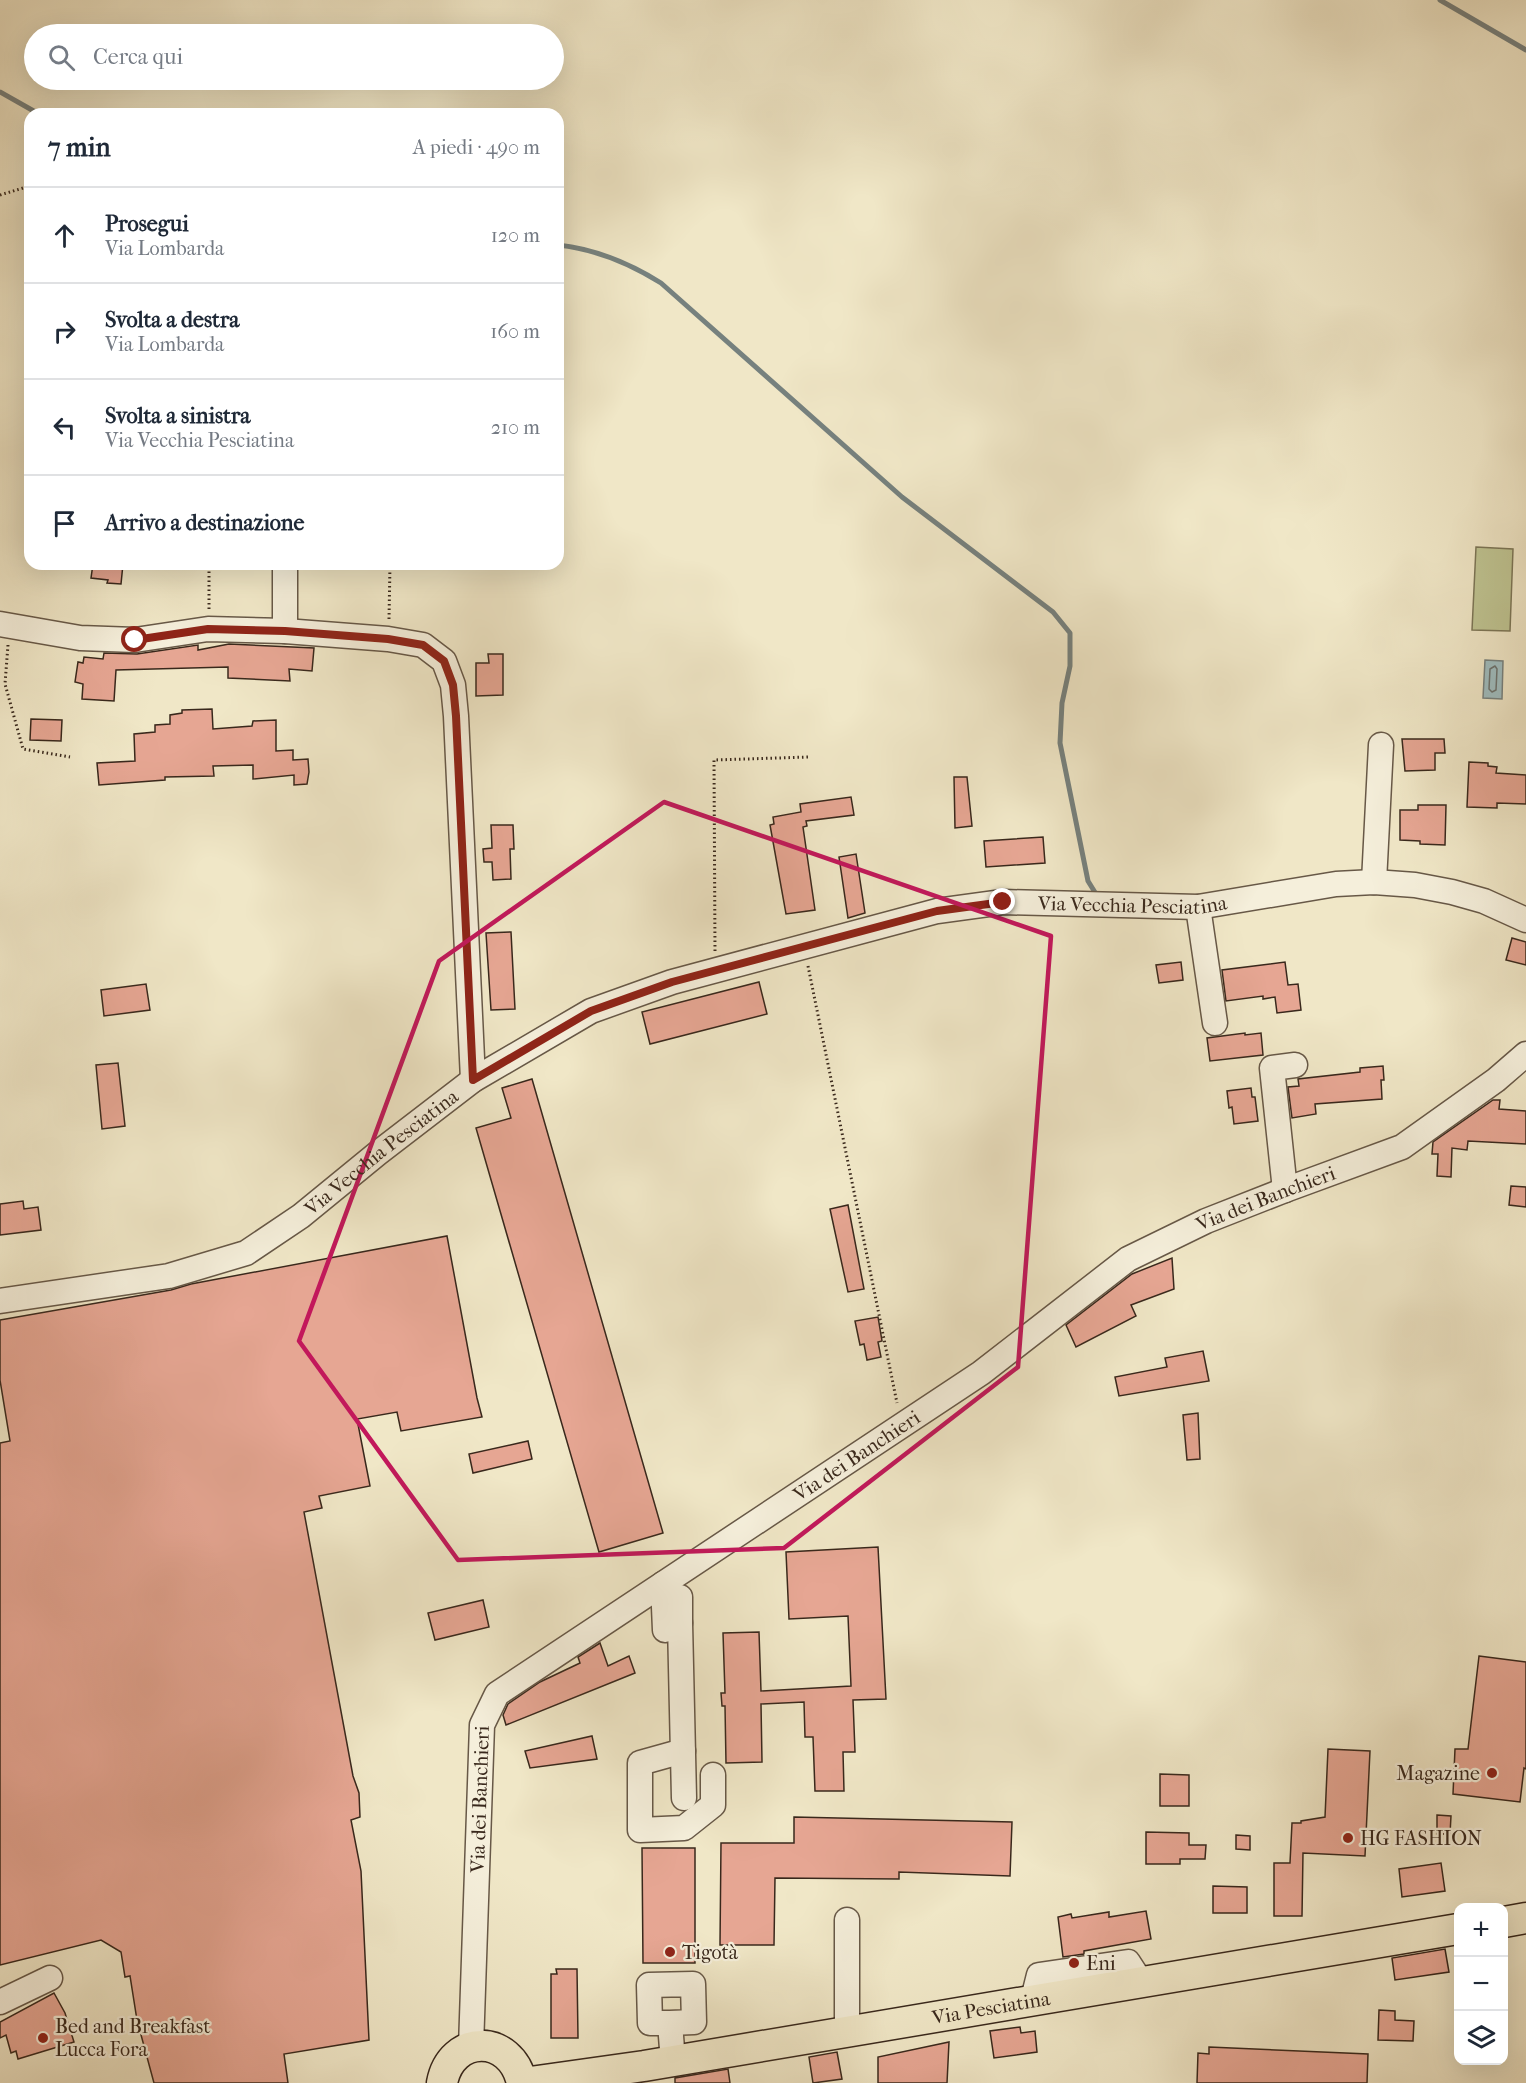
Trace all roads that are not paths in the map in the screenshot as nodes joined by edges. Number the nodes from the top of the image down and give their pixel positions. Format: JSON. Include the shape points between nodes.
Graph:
{"nodes":[{"id":1,"x":285,"y":570,"type":"edge"},
{"id":2,"x":5,"y":625,"type":"edge"},
{"id":3,"x":285,"y":631,"type":"junction"},
{"id":4,"x":1380,"y":745,"type":"dead end"},
{"id":5,"x":1374,"y":877,"type":"junction"},
{"id":6,"x":1198,"y":907,"type":"junction"},
{"id":7,"x":1526,"y":921,"type":"edge"},
{"id":8,"x":1215,"y":1023,"type":"dead end"},
{"id":9,"x":1526,"y":1054,"type":"edge"},
{"id":10,"x":1295,"y":1065,"type":"dead end"},
{"id":11,"x":473,"y":1080,"type":"junction"},
{"id":12,"x":1285,"y":1190,"type":"junction"},
{"id":13,"x":0,"y":1301,"type":"edge"},
{"id":14,"x":671,"y":1591,"type":"junction"},
{"id":15,"x":683,"y":1751,"type":"junction"},
{"id":16,"x":713,"y":1775,"type":"dead end"},
{"id":17,"x":684,"y":1798,"type":"dead end"},
{"id":18,"x":1526,"y":1918,"type":"edge"},
{"id":19,"x":847,"y":1920,"type":"dead end"},
{"id":20,"x":1508,"y":1921,"type":"edge"},
{"id":21,"x":1454,"y":1930,"type":"edge"},
{"id":22,"x":50,"y":1978,"type":"dead end"},
{"id":23,"x":0,"y":2002,"type":"edge"},
{"id":24,"x":672,"y":2030,"type":"dead end"},
{"id":25,"x":847,"y":2032,"type":"junction"},
{"id":26,"x":471,"y":2047,"type":"junction"},
{"id":27,"x":673,"y":2061,"type":"junction"},
{"id":28,"x":442,"y":2083,"type":"edge"},
{"id":29,"x":523,"y":2083,"type":"edge"}],
"edges":[{"from":1,"to":3,"type":"street"},
{"from":2,"to":3,"type":"street","via":[[80,638],[135,640],[208,629]]},
{"from":3,"to":11,"type":"street","via":[[423,645],[444,661],[453,685],[456,716]]},
{"from":4,"to":5,"type":"street"},
{"from":5,"to":6,"type":"street","name":"Via Vecchia Pesciatina"},
{"from":5,"to":7,"type":"street","name":"Via Vecchia Pesciatina","via":[[1484,901]]},
{"from":6,"to":8,"type":"street"},
{"from":6,"to":11,"type":"street","name":"Via Vecchia Pesciatina","via":[[1003,902],[937,911],[672,982],[591,1011]]},
{"from":9,"to":12,"type":"street","name":"Via dei Banchieri","via":[[1402,1147]]},
{"from":10,"to":12,"type":"street","via":[[1272,1068]]},
{"from":11,"to":13,"type":"street","name":"Via Vecchia Pesciatina","via":[[301,1216],[246,1253],[169,1276]]},
{"from":12,"to":14,"type":"street","name":"Via dei Banchieri","via":[[1206,1221],[1128,1259],[981,1373]]},
{"from":14,"to":15,"type":"street","via":[[664,1630],[680,1623]]},
{"from":14,"to":26,"type":"street","name":"Via dei Banchieri","via":[[496,1694],[482,1725]]},
{"from":15,"to":16,"type":"street","via":[[640,1763],[640,1830],[684,1828],[713,1805]]},
{"from":15,"to":17,"type":"street"},
{"from":18,"to":20,"type":"main road"},
{"from":19,"to":25,"type":"street"},
{"from":21,"to":25,"type":"main road","name":"Via Pesciatina"},
{"from":22,"to":23,"type":"street"},
{"from":24,"to":27,"type":"street"},
{"from":25,"to":27,"type":"main road","name":"Via Pesciatina"},
{"from":26,"to":28,"type":"main road","via":[[451,2060]]},
{"from":26,"to":29,"type":"main road","name":"Via Pesciatina","via":[[495,2048],[505,2053],[514,2061]]},
{"from":27,"to":29,"type":"main road","name":"Via Pesciatina"}]}
